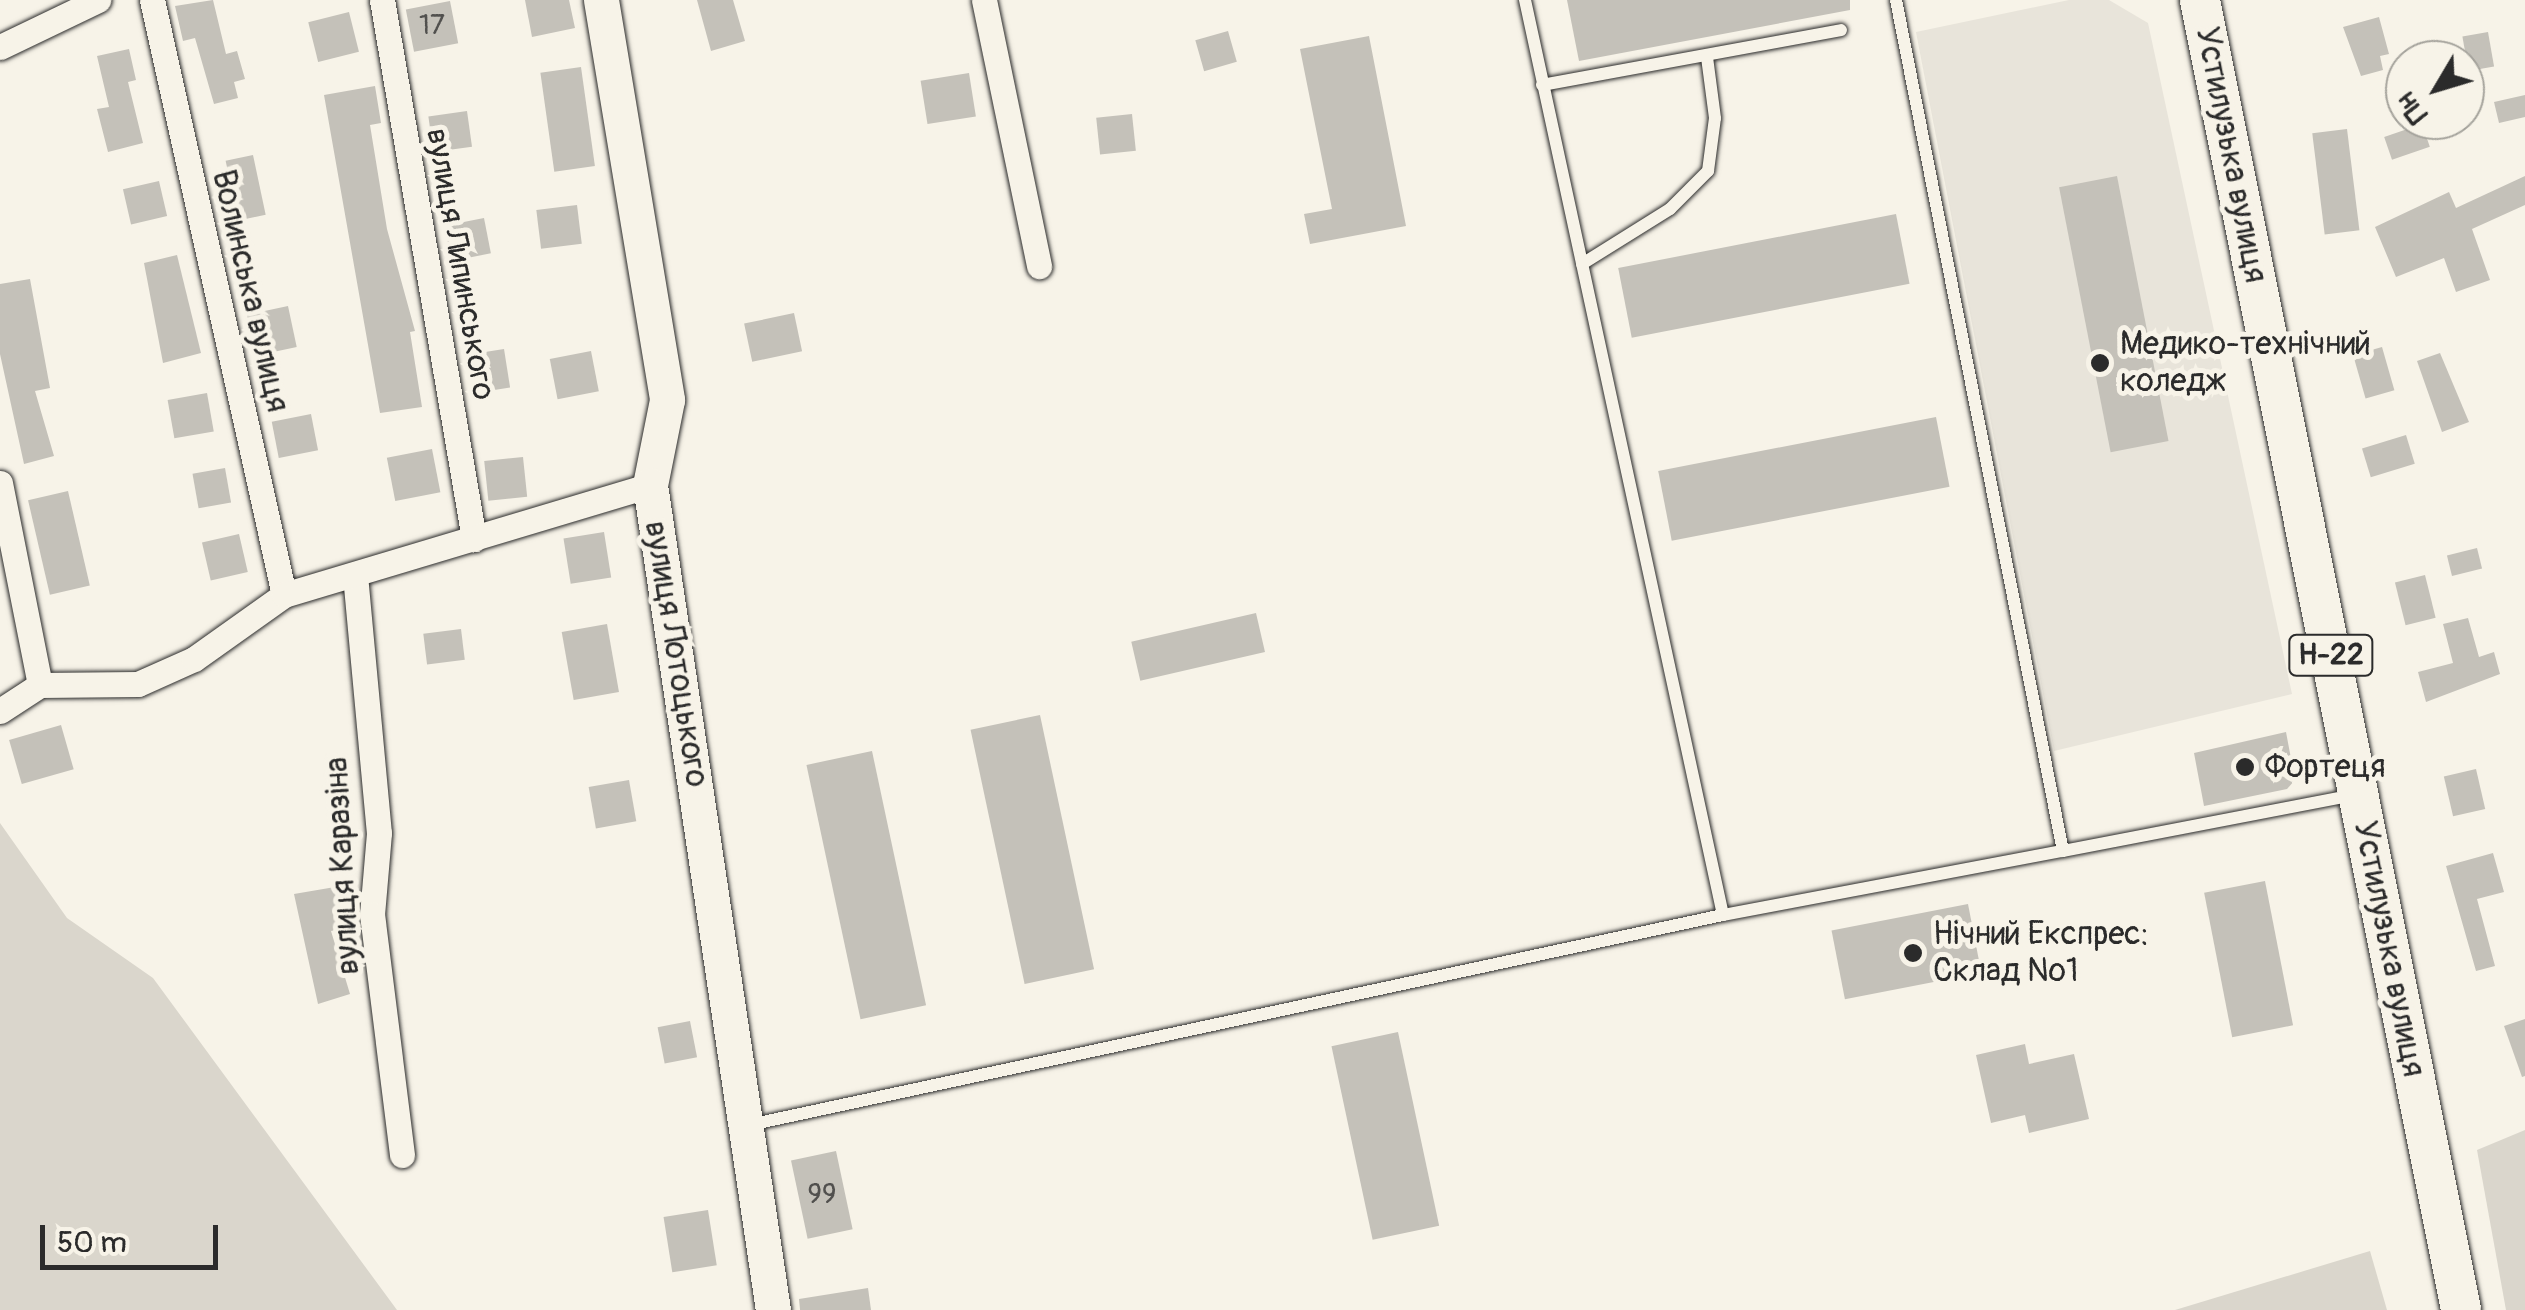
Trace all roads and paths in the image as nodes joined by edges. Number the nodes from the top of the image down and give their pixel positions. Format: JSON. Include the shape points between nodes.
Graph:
{"nodes":[{"id":1,"x":98,"y":0,"type":"edge"},
{"id":2,"x":152,"y":0,"type":"edge"},
{"id":3,"x":382,"y":0,"type":"edge"},
{"id":4,"x":601,"y":0,"type":"edge"},
{"id":5,"x":984,"y":0,"type":"edge"},
{"id":6,"x":1525,"y":0,"type":"edge"},
{"id":7,"x":1896,"y":0,"type":"edge"},
{"id":8,"x":2195,"y":3,"type":"edge"},
{"id":9,"x":1842,"y":30,"type":"dead end"},
{"id":10,"x":0,"y":46,"type":"edge"},
{"id":11,"x":1707,"y":57,"type":"junction"},
{"id":12,"x":1542,"y":85,"type":"junction"},
{"id":13,"x":1582,"y":264,"type":"junction"},
{"id":14,"x":1039,"y":266,"type":"dead end"},
{"id":15,"x":0,"y":483,"type":"edge"},
{"id":16,"x":650,"y":485,"type":"junction"},
{"id":17,"x":474,"y":539,"type":"junction"},
{"id":18,"x":355,"y":574,"type":"junction"},
{"id":19,"x":284,"y":596,"type":"junction"},
{"id":20,"x":40,"y":684,"type":"junction"},
{"id":21,"x":0,"y":711,"type":"edge"},
{"id":22,"x":2358,"y":794,"type":"junction"},
{"id":23,"x":2063,"y":851,"type":"junction"},
{"id":24,"x":1723,"y":915,"type":"junction"},
{"id":25,"x":748,"y":1126,"type":"junction"},
{"id":26,"x":402,"y":1155,"type":"dead end"},
{"id":27,"x":773,"y":1310,"type":"edge"},
{"id":28,"x":2460,"y":1310,"type":"edge"}],
"edges":[{"from":1,"to":10,"type":"street"},
{"from":2,"to":19,"type":"street","name":"Волинська вулиця"},
{"from":3,"to":17,"type":"street","name":"вулиця Липинського"},
{"from":4,"to":16,"type":"street","name":"вулиця Лотоцького","via":[[667,400]]},
{"from":5,"to":14,"type":"street"},
{"from":6,"to":12,"type":"lane"},
{"from":7,"to":23,"type":"lane"},
{"from":8,"to":22,"type":"main road","name":"Устилузька вулиця","number":"Н-22"},
{"from":9,"to":11,"type":"lane"},
{"from":11,"to":12,"type":"lane"},
{"from":11,"to":13,"type":"lane","via":[[1716,118],[1708,171],[1670,209]]},
{"from":12,"to":13,"type":"lane"},
{"from":13,"to":24,"type":"lane"},
{"from":15,"to":20,"type":"street"},
{"from":16,"to":17,"type":"street"},
{"from":16,"to":25,"type":"street","name":"вулиця Лотоцького"},
{"from":17,"to":18,"type":"street"},
{"from":18,"to":19,"type":"street"},
{"from":18,"to":26,"type":"street","name":"вулиця Каразіна","via":[[379,833],[372,914]]},
{"from":19,"to":20,"type":"street","via":[[194,659],[138,684]]},
{"from":20,"to":21,"type":"street"},
{"from":22,"to":23,"type":"lane"},
{"from":22,"to":28,"type":"main road","name":"Устилузька вулиця","number":"Н-22"},
{"from":23,"to":24,"type":"lane"},
{"from":24,"to":25,"type":"lane"},
{"from":25,"to":27,"type":"street","name":"вулиця Лотоцького"}]}
